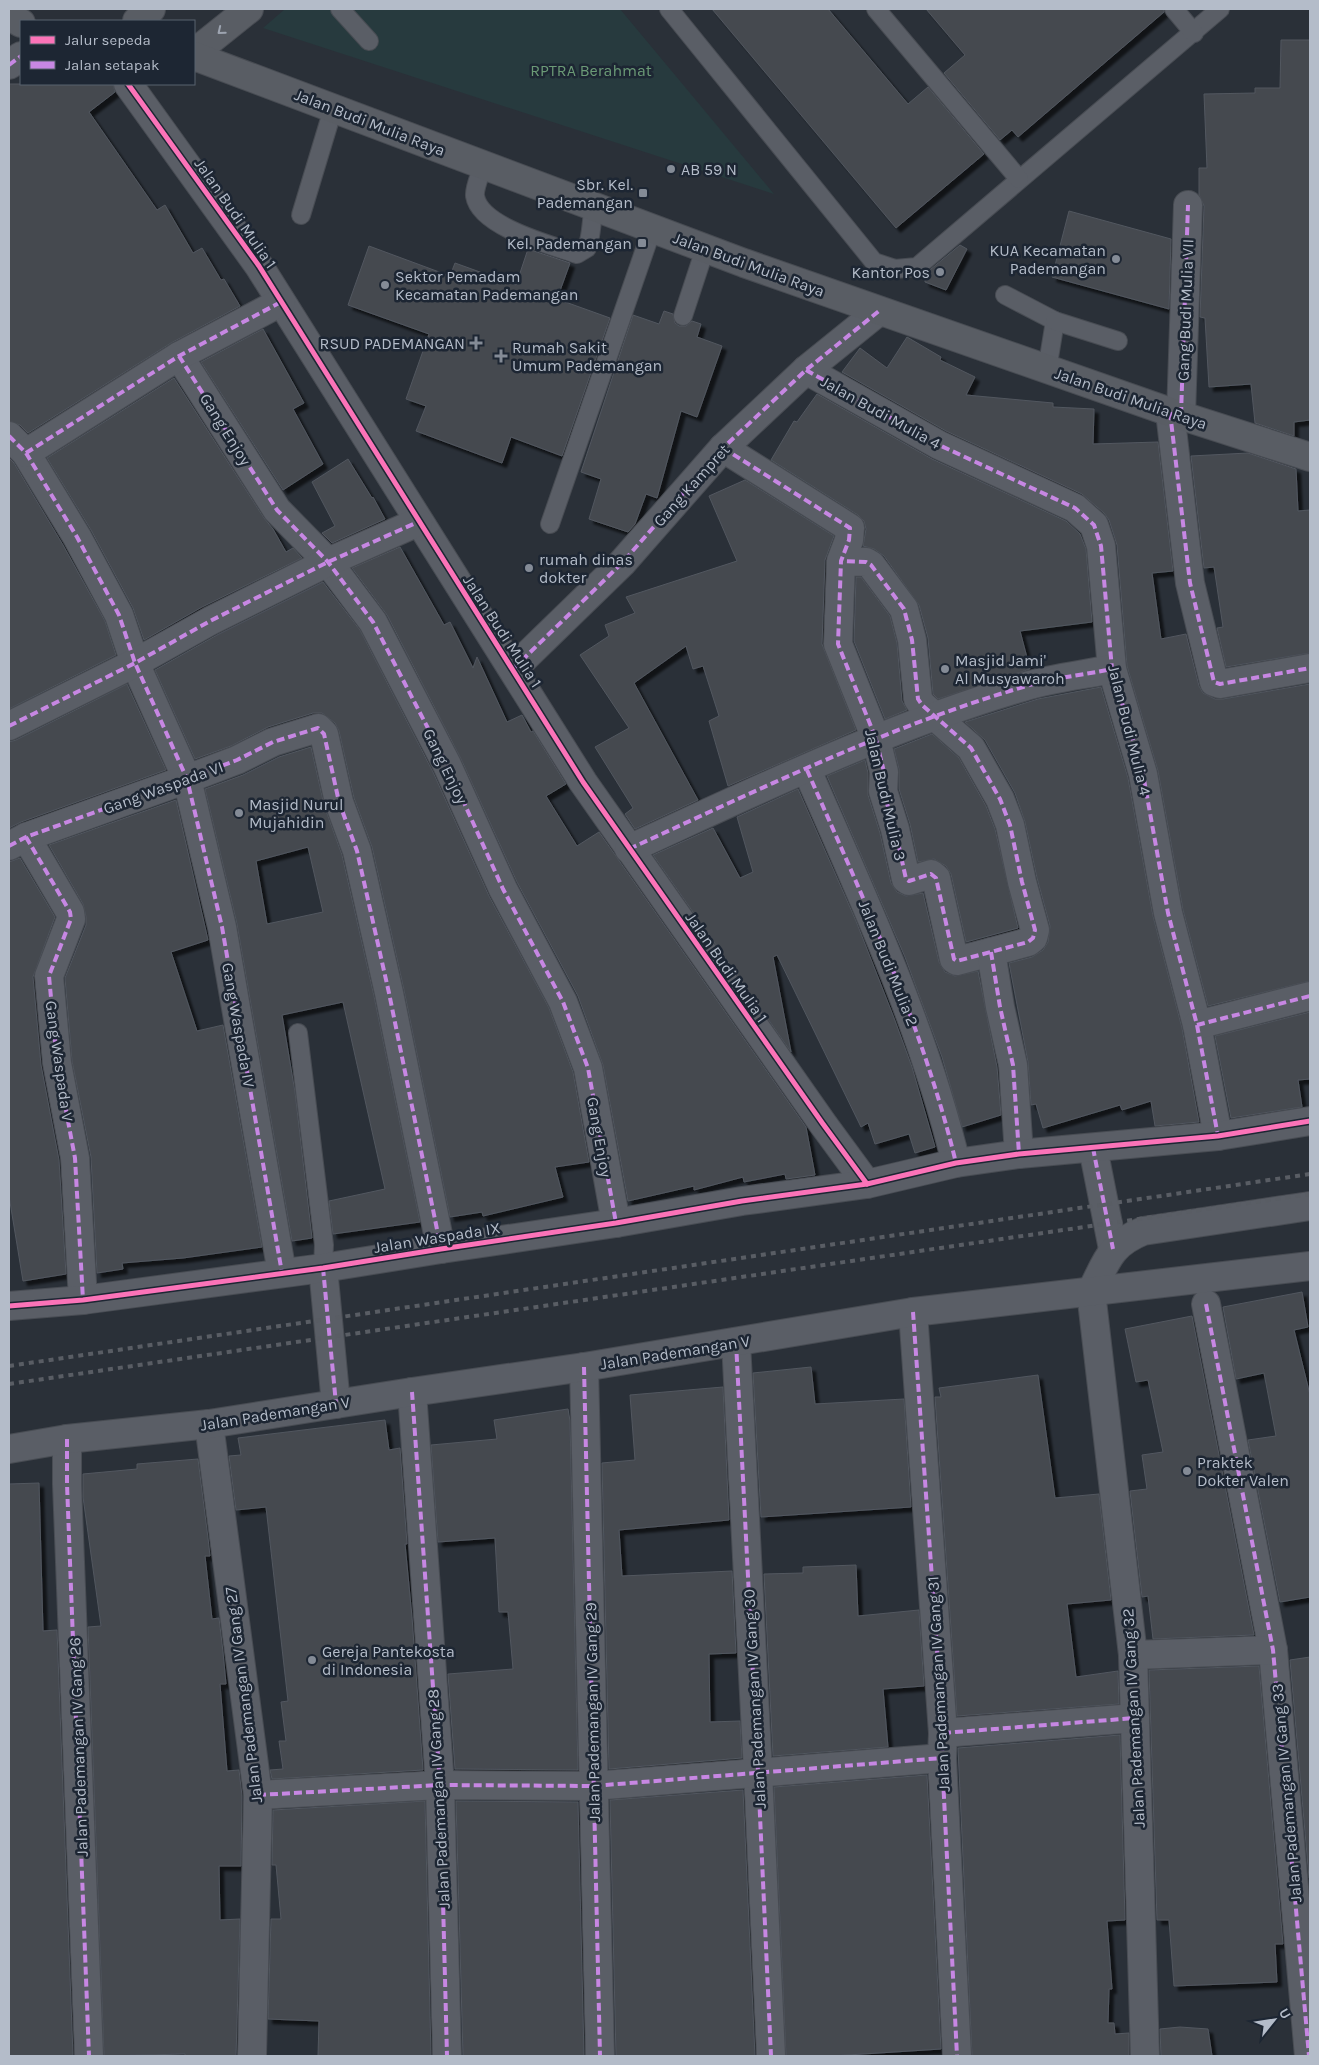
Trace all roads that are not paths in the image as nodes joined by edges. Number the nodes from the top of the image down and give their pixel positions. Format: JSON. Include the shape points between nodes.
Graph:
{"nodes":[{"id":1,"x":151,"y":9,"type":"edge"},
{"id":2,"x":249,"y":9,"type":"edge"},
{"id":3,"x":340,"y":9,"type":"edge"},
{"id":4,"x":669,"y":9,"type":"edge"},
{"id":5,"x":876,"y":9,"type":"edge"},
{"id":6,"x":1174,"y":9,"type":"edge"},
{"id":7,"x":1220,"y":9,"type":"edge"},
{"id":8,"x":9,"y":16,"type":"edge"},
{"id":9,"x":138,"y":20,"type":"edge"},
{"id":10,"x":20,"y":22,"type":"edge"},
{"id":11,"x":1194,"y":33,"type":"junction"},
{"id":12,"x":369,"y":42,"type":"dead end"},
{"id":13,"x":195,"y":53,"type":"edge"},
{"id":14,"x":195,"y":54,"type":"edge"},
{"id":15,"x":20,"y":57,"type":"edge"},
{"id":16,"x":9,"y":65,"type":"edge"},
{"id":17,"x":129,"y":85,"type":"edge"},
{"id":18,"x":333,"y":108,"type":"junction"},
{"id":19,"x":483,"y":165,"type":"junction"},
{"id":20,"x":1019,"y":180,"type":"junction"},
{"id":21,"x":1188,"y":204,"type":"dead end"},
{"id":22,"x":594,"y":207,"type":"junction"},
{"id":23,"x":300,"y":215,"type":"dead end"},
{"id":24,"x":652,"y":228,"type":"junction"},
{"id":25,"x":705,"y":249,"type":"junction"},
{"id":26,"x":1005,"y":295,"type":"dead end"},
{"id":27,"x":281,"y":302,"type":"junction"},
{"id":28,"x":880,"y":311,"type":"junction"},
{"id":29,"x":683,"y":316,"type":"dead end"},
{"id":30,"x":1055,"y":321,"type":"junction"},
{"id":31,"x":1118,"y":340,"type":"dead end"},
{"id":32,"x":179,"y":356,"type":"junction"},
{"id":33,"x":806,"y":370,"type":"junction"},
{"id":34,"x":1047,"y":370,"type":"junction"},
{"id":35,"x":1176,"y":414,"type":"junction"},
{"id":36,"x":17,"y":445,"type":"edge"},
{"id":37,"x":723,"y":448,"type":"junction"},
{"id":38,"x":1310,"y":457,"type":"edge"},
{"id":39,"x":418,"y":522,"type":"junction"},
{"id":40,"x":550,"y":524,"type":"dead end"},
{"id":41,"x":840,"y":561,"type":"junction"},
{"id":42,"x":328,"y":562,"type":"junction"},
{"id":43,"x":135,"y":663,"type":"junction"},
{"id":44,"x":1310,"y":668,"type":"edge"},
{"id":45,"x":513,"y":669,"type":"junction"},
{"id":46,"x":1112,"y":669,"type":"junction"},
{"id":47,"x":935,"y":716,"type":"junction"},
{"id":48,"x":9,"y":726,"type":"edge"},
{"id":49,"x":876,"y":739,"type":"junction"},
{"id":50,"x":807,"y":770,"type":"junction"},
{"id":51,"x":187,"y":779,"type":"junction"},
{"id":52,"x":17,"y":842,"type":"edge"},
{"id":53,"x":629,"y":849,"type":"junction"},
{"id":54,"x":991,"y":952,"type":"junction"},
{"id":55,"x":1310,"y":996,"type":"edge"},
{"id":56,"x":1197,"y":1025,"type":"junction"},
{"id":57,"x":298,"y":1033,"type":"dead end"},
{"id":58,"x":1310,"y":1121,"type":"edge"},
{"id":59,"x":1218,"y":1136,"type":"junction"},
{"id":60,"x":1093,"y":1148,"type":"junction"},
{"id":61,"x":1019,"y":1154,"type":"junction"},
{"id":62,"x":956,"y":1162,"type":"junction"},
{"id":63,"x":868,"y":1184,"type":"junction"},
{"id":64,"x":1310,"y":1206,"type":"edge"},
{"id":65,"x":616,"y":1223,"type":"junction"},
{"id":66,"x":441,"y":1249,"type":"junction"},
{"id":67,"x":1113,"y":1249,"type":"junction"},
{"id":68,"x":1310,"y":1266,"type":"edge"},
{"id":69,"x":323,"y":1268,"type":"junction"},
{"id":70,"x":282,"y":1273,"type":"junction"},
{"id":71,"x":1091,"y":1292,"type":"junction"},
{"id":72,"x":83,"y":1300,"type":"junction"},
{"id":73,"x":1206,"y":1304,"type":"dead end"},
{"id":74,"x":9,"y":1306,"type":"edge"},
{"id":75,"x":913,"y":1312,"type":"junction"},
{"id":76,"x":736,"y":1342,"type":"junction"},
{"id":77,"x":584,"y":1367,"type":"junction"},
{"id":78,"x":412,"y":1392,"type":"junction"},
{"id":79,"x":336,"y":1404,"type":"junction"},
{"id":80,"x":209,"y":1424,"type":"junction"},
{"id":81,"x":67,"y":1438,"type":"junction"},
{"id":82,"x":9,"y":1449,"type":"edge"},
{"id":83,"x":1273,"y":1650,"type":"junction"},
{"id":84,"x":1133,"y":1655,"type":"junction"},
{"id":85,"x":1135,"y":1718,"type":"junction"},
{"id":86,"x":943,"y":1746,"type":"junction"},
{"id":87,"x":758,"y":1772,"type":"junction"},
{"id":88,"x":440,"y":1785,"type":"junction"},
{"id":89,"x":593,"y":1786,"type":"junction"},
{"id":90,"x":258,"y":1795,"type":"junction"},
{"id":91,"x":89,"y":2056,"type":"edge"},
{"id":92,"x":252,"y":2056,"type":"edge"},
{"id":93,"x":447,"y":2056,"type":"edge"},
{"id":94,"x":600,"y":2056,"type":"edge"},
{"id":95,"x":770,"y":2056,"type":"edge"},
{"id":96,"x":957,"y":2056,"type":"edge"},
{"id":97,"x":1145,"y":2056,"type":"edge"},
{"id":98,"x":1309,"y":2056,"type":"edge"}],
"edges":[{"from":1,"to":9,"type":"street"},
{"from":2,"to":13,"type":"street","one_way":true},
{"from":3,"to":12,"type":"lane"},
{"from":4,"to":20,"type":"lane","via":[[874,262],[895,269],[917,266]]},
{"from":5,"to":20,"type":"lane"},
{"from":6,"to":11,"type":"lane"},
{"from":7,"to":11,"type":"lane"},
{"from":8,"to":10,"type":"street"},
{"from":11,"to":20,"type":"lane"},
{"from":14,"to":18,"type":"street","name":"Jalan Budi Mulia Raya"},
{"from":15,"to":16,"type":"street"},
{"from":17,"to":27,"type":"street","name":"Jalan Budi Mulia 1","via":[[259,266]]},
{"from":18,"to":19,"type":"street","name":"Jalan Budi Mulia Raya"},
{"from":18,"to":23,"type":"lane"},
{"from":19,"to":22,"type":"street","name":"Jalan Budi Mulia Raya"},
{"from":19,"to":22,"type":"lane","via":[[475,194],[481,210],[496,222],[541,241],[577,254],[587,248]]},
{"from":21,"to":35,"type":"street","name":"Gang Budi Mulia VII"},
{"from":22,"to":24,"type":"street","name":"Jalan Budi Mulia Raya"},
{"from":24,"to":25,"type":"street","name":"Jalan Budi Mulia Raya"},
{"from":24,"to":40,"type":"lane"},
{"from":25,"to":28,"type":"street","name":"Jalan Budi Mulia Raya"},
{"from":25,"to":29,"type":"lane"},
{"from":26,"to":30,"type":"lane"},
{"from":27,"to":32,"type":"street"},
{"from":27,"to":39,"type":"street","name":"Jalan Budi Mulia 1"},
{"from":28,"to":33,"type":"street","name":"Gang Kampret"},
{"from":28,"to":34,"type":"street","name":"Jalan Budi Mulia Raya"},
{"from":30,"to":31,"type":"lane"},
{"from":30,"to":34,"type":"lane"},
{"from":32,"to":36,"type":"street"},
{"from":32,"to":42,"type":"street","name":"Gang Enjoy","via":[[277,510]]},
{"from":33,"to":37,"type":"street","name":"Gang Kampret"},
{"from":33,"to":46,"type":"street","name":"Jalan Budi Mulia 4","via":[[939,445],[1075,508],[1094,525],[1100,546]]},
{"from":34,"to":35,"type":"street","name":"Jalan Budi Mulia Raya"},
{"from":35,"to":38,"type":"street","name":"Jalan Budi Mulia Raya"},
{"from":35,"to":44,"type":"street","name":"Gang Budi Mulia VII","via":[[1190,583],[1214,682],[1220,684]]},
{"from":36,"to":43,"type":"street","name":"Gang Waspada IV","via":[[77,538],[119,615]]},
{"from":37,"to":41,"type":"street","name":"Jalan Budi Mulia 3","via":[[848,525],[851,532]]},
{"from":37,"to":45,"type":"street","name":"Gang Kampret","via":[[622,563]]},
{"from":39,"to":42,"type":"street"},
{"from":39,"to":45,"type":"street","name":"Jalan Budi Mulia 1"},
{"from":41,"to":47,"type":"street","name":"Jalan Budi Mulia 3","via":[[871,565],[901,603],[912,640],[918,699]]},
{"from":41,"to":49,"type":"street","name":"Jalan Budi Mulia 3","via":[[838,644]]},
{"from":42,"to":43,"type":"street"},
{"from":42,"to":65,"type":"street","name":"Gang Enjoy","via":[[377,630],[448,765],[503,889],[563,1002],[588,1068]]},
{"from":43,"to":48,"type":"street"},
{"from":43,"to":51,"type":"street","name":"Gang Waspada IV"},
{"from":45,"to":53,"type":"street","name":"Jalan Budi Mulia 1"},
{"from":46,"to":47,"type":"street","via":[[1025,686]]},
{"from":46,"to":56,"type":"street","name":"Jalan Budi Mulia 4","via":[[1143,774],[1168,913]]},
{"from":47,"to":49,"type":"street"},
{"from":47,"to":54,"type":"street","name":"Jalan Budi Mulia 3","via":[[971,748],[1000,799],[1010,824],[1035,930],[1028,942]]},
{"from":49,"to":50,"type":"street"},
{"from":49,"to":54,"type":"street","name":"Jalan Budi Mulia 3","via":[[884,772],[883,791],[906,879],[909,881],[931,874],[936,878],[956,961]]},
{"from":50,"to":53,"type":"street"},
{"from":50,"to":62,"type":"street","name":"Jalan Budi Mulia 2","via":[[921,1043],[944,1111]]},
{"from":51,"to":52,"type":"street","name":"Gang Waspada VI"},
{"from":51,"to":66,"type":"street","name":"Gang Waspada VI","via":[[237,760],[272,742],[318,728],[324,734],[339,802],[359,860]]},
{"from":51,"to":70,"type":"street","name":"Gang Waspada IV","via":[[222,927]]},
{"from":52,"to":72,"type":"street","name":"Gang Waspada V","via":[[70,912],[71,919],[49,976],[57,1063],[75,1158]]},
{"from":53,"to":63,"type":"street","name":"Jalan Budi Mulia 1"},
{"from":54,"to":61,"type":"street","via":[[1013,1065]]},
{"from":55,"to":56,"type":"street"},
{"from":56,"to":59,"type":"street","name":"Jalan Budi Mulia 4"},
{"from":57,"to":69,"type":"lane","via":[[324,1245]]},
{"from":58,"to":59,"type":"street","name":"Jalan Waspada IX"},
{"from":59,"to":60,"type":"street","name":"Jalan Waspada IX"},
{"from":60,"to":61,"type":"street","name":"Jalan Waspada IX"},
{"from":60,"to":67,"type":"street"},
{"from":61,"to":62,"type":"street","name":"Jalan Waspada IX"},
{"from":62,"to":63,"type":"street","name":"Jalan Waspada IX"},
{"from":63,"to":65,"type":"street","name":"Jalan Waspada IX"},
{"from":64,"to":67,"type":"street","via":[[1143,1231]]},
{"from":65,"to":66,"type":"street","name":"Jalan Waspada IX"},
{"from":66,"to":69,"type":"street","name":"Jalan Waspada IX"},
{"from":67,"to":71,"type":"street"},
{"from":68,"to":71,"type":"street","name":"Jalan Pademangan V"},
{"from":69,"to":70,"type":"street","name":"Jalan Waspada IX"},
{"from":69,"to":79,"type":"street"},
{"from":70,"to":72,"type":"street","name":"Jalan Waspada IX"},
{"from":71,"to":75,"type":"street","name":"Jalan Pademangan V"},
{"from":71,"to":84,"type":"street","name":"Jalan Pademangan IV Gang 32"},
{"from":72,"to":74,"type":"street","name":"Jalan Waspada IX"},
{"from":73,"to":83,"type":"street","name":"Jalan Pademangan IV Gang 33"},
{"from":75,"to":76,"type":"street","name":"Jalan Pademangan V"},
{"from":75,"to":86,"type":"street","name":"Jalan Pademangan IV Gang 31"},
{"from":76,"to":77,"type":"street","name":"Jalan Pademangan V"},
{"from":76,"to":87,"type":"street","name":"Jalan Pademangan IV Gang 30"},
{"from":77,"to":78,"type":"street","name":"Jalan Pademangan V"},
{"from":77,"to":89,"type":"street","name":"Jalan Pademangan IV Gang 29"},
{"from":78,"to":79,"type":"street","name":"Jalan Pademangan V"},
{"from":78,"to":88,"type":"street","name":"Jalan Pademangan IV Gang 28"},
{"from":79,"to":80,"type":"street","name":"Jalan Pademangan V"},
{"from":80,"to":81,"type":"street","name":"Jalan Pademangan V"},
{"from":80,"to":90,"type":"street","name":"Jalan Pademangan IV Gang 27"},
{"from":81,"to":82,"type":"street","name":"Jalan Pademangan V"},
{"from":81,"to":91,"type":"street","name":"Jalan Pademangan IV Gang 26"},
{"from":83,"to":84,"type":"street"},
{"from":83,"to":98,"type":"street","name":"Jalan Pademangan IV Gang 33"},
{"from":84,"to":85,"type":"street","name":"Jalan Pademangan IV Gang 32"},
{"from":85,"to":86,"type":"street"},
{"from":85,"to":97,"type":"street","name":"Jalan Pademangan IV Gang 32"},
{"from":86,"to":87,"type":"street"},
{"from":86,"to":96,"type":"street","name":"Jalan Pademangan IV Gang 31"},
{"from":87,"to":89,"type":"street"},
{"from":87,"to":95,"type":"street","name":"Jalan Pademangan IV Gang 30"},
{"from":88,"to":89,"type":"street"},
{"from":88,"to":90,"type":"street"},
{"from":88,"to":93,"type":"street","name":"Jalan Pademangan IV Gang 28"},
{"from":89,"to":94,"type":"street","name":"Jalan Pademangan IV Gang 29"},
{"from":90,"to":92,"type":"street","name":"Jalan Pademangan IV Gang 27"}]}
